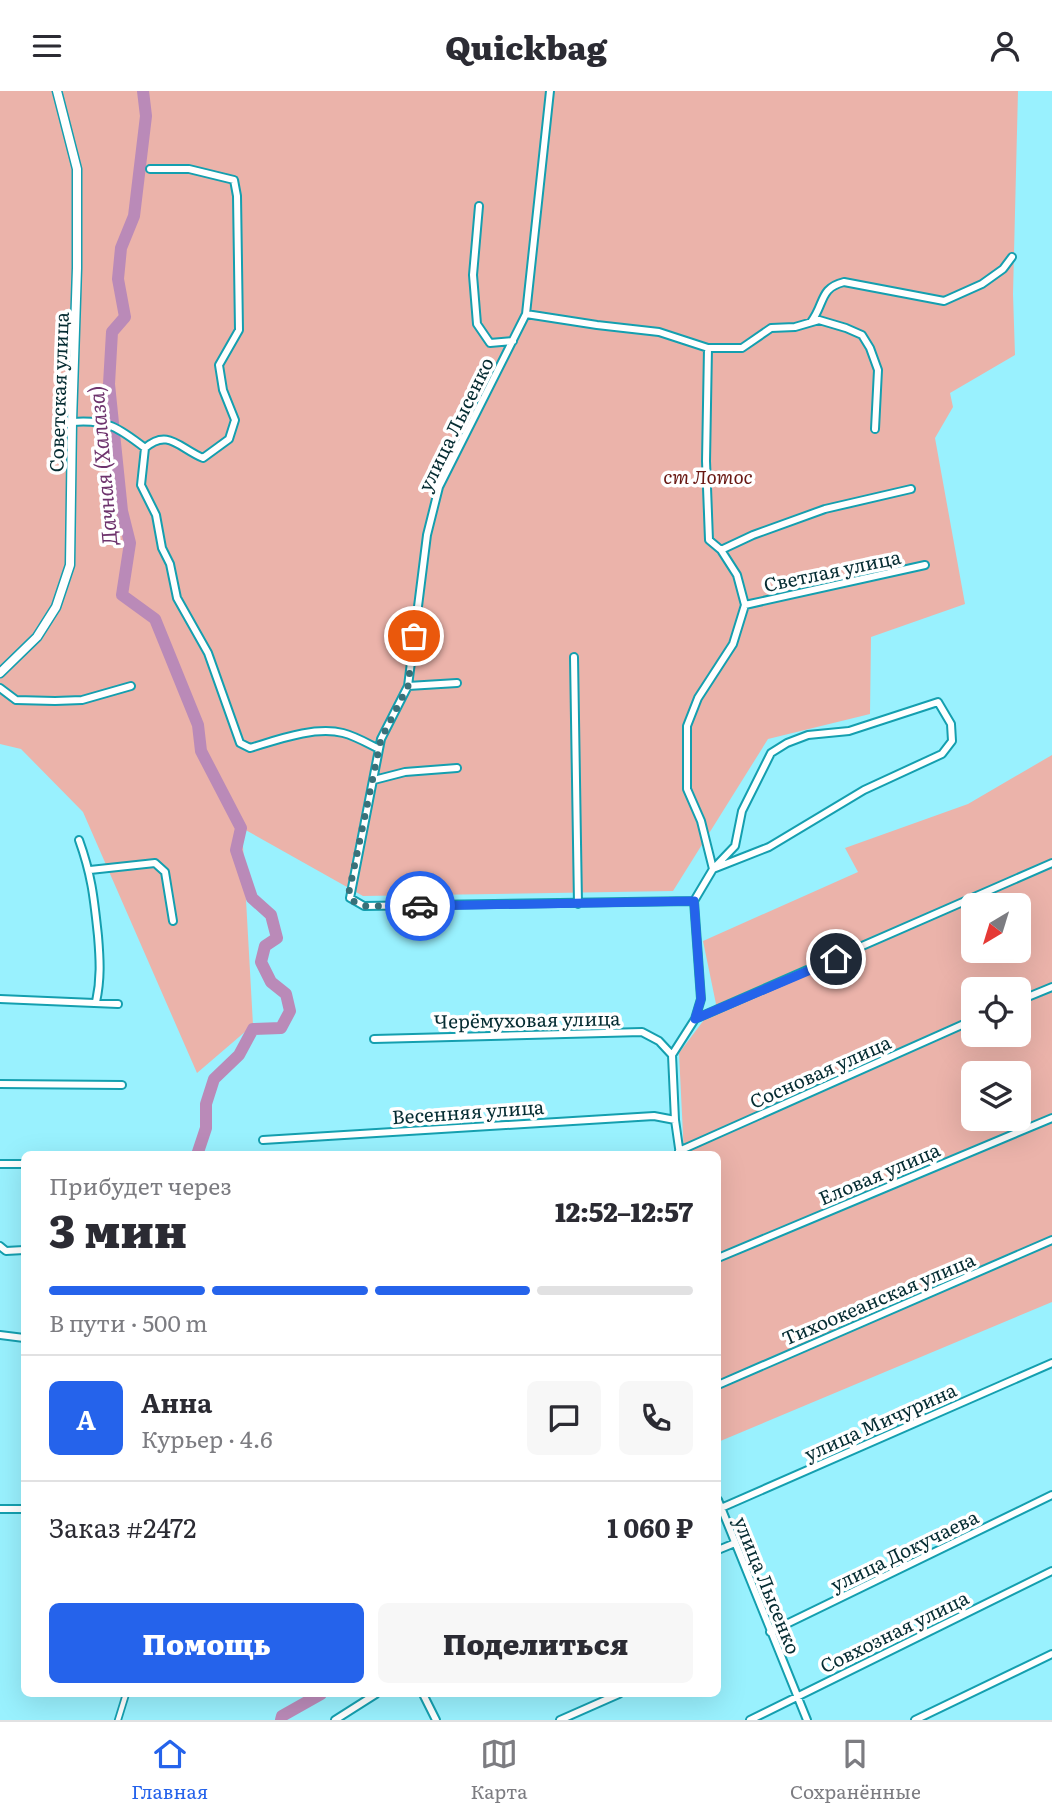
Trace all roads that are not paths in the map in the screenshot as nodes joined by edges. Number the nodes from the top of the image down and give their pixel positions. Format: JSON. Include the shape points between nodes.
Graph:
{"nodes":[{"id":1,"x":57,"y":91,"type":"edge"},
{"id":2,"x":551,"y":91,"type":"edge"},
{"id":3,"x":150,"y":169,"type":"dead end"},
{"id":4,"x":479,"y":206,"type":"dead end"},
{"id":5,"x":1012,"y":257,"type":"dead end"},
{"id":6,"x":526,"y":314,"type":"junction"},
{"id":7,"x":811,"y":322,"type":"junction"},
{"id":8,"x":513,"y":341,"type":"junction"},
{"id":9,"x":708,"y":348,"type":"junction"},
{"id":10,"x":72,"y":422,"type":"junction"},
{"id":11,"x":876,"y":429,"type":"dead end"},
{"id":12,"x":145,"y":449,"type":"junction"},
{"id":13,"x":911,"y":489,"type":"dead end"},
{"id":14,"x":721,"y":551,"type":"junction"},
{"id":15,"x":925,"y":565,"type":"dead end"},
{"id":16,"x":745,"y":605,"type":"junction"},
{"id":17,"x":574,"y":657,"type":"dead end"},
{"id":18,"x":0,"y":673,"type":"edge"},
{"id":19,"x":457,"y":683,"type":"dead end"},
{"id":20,"x":131,"y":686,"type":"dead end"},
{"id":21,"x":408,"y":686,"type":"junction"},
{"id":22,"x":0,"y":688,"type":"edge"},
{"id":23,"x":379,"y":749,"type":"junction"},
{"id":24,"x":457,"y":768,"type":"dead end"},
{"id":25,"x":374,"y":780,"type":"junction"},
{"id":26,"x":79,"y":840,"type":"dead end"},
{"id":27,"x":1052,"y":863,"type":"edge"},
{"id":28,"x":713,"y":869,"type":"junction"},
{"id":29,"x":90,"y":870,"type":"junction"},
{"id":30,"x":694,"y":901,"type":"junction"},
{"id":31,"x":578,"y":904,"type":"junction"},
{"id":32,"x":173,"y":921,"type":"dead end"},
{"id":33,"x":1052,"y":987,"type":"edge"},
{"id":34,"x":1031,"y":996,"type":"edge"},
{"id":35,"x":0,"y":999,"type":"edge"},
{"id":36,"x":96,"y":1002,"type":"junction"},
{"id":37,"x":118,"y":1004,"type":"dead end"},
{"id":38,"x":695,"y":1019,"type":"junction"},
{"id":39,"x":961,"y":1025,"type":"edge"},
{"id":40,"x":374,"y":1039,"type":"dead end"},
{"id":41,"x":672,"y":1055,"type":"junction"},
{"id":42,"x":0,"y":1084,"type":"edge"},
{"id":43,"x":122,"y":1085,"type":"dead end"},
{"id":44,"x":1052,"y":1118,"type":"edge"},
{"id":45,"x":675,"y":1120,"type":"junction"},
{"id":46,"x":262,"y":1140,"type":"dead end"},
{"id":47,"x":679,"y":1151,"type":"edge"},
{"id":48,"x":683,"y":1151,"type":"edge"},
{"id":49,"x":0,"y":1164,"type":"edge"},
{"id":50,"x":21,"y":1164,"type":"edge"},
{"id":51,"x":1052,"y":1240,"type":"edge"},
{"id":52,"x":0,"y":1247,"type":"edge"},
{"id":53,"x":21,"y":1250,"type":"edge"},
{"id":54,"x":721,"y":1257,"type":"edge"},
{"id":55,"x":0,"y":1335,"type":"edge"},
{"id":56,"x":21,"y":1338,"type":"edge"},
{"id":57,"x":1052,"y":1363,"type":"edge"},
{"id":58,"x":721,"y":1384,"type":"edge"},
{"id":59,"x":1052,"y":1495,"type":"edge"},
{"id":60,"x":721,"y":1508,"type":"joint"},
{"id":61,"x":21,"y":1509,"type":"edge"},
{"id":62,"x":0,"y":1510,"type":"edge"},
{"id":63,"x":735,"y":1543,"type":"junction"},
{"id":64,"x":721,"y":1549,"type":"edge"},
{"id":65,"x":1052,"y":1571,"type":"edge"},
{"id":66,"x":770,"y":1632,"type":"junction"},
{"id":67,"x":1052,"y":1654,"type":"edge"},
{"id":68,"x":797,"y":1696,"type":"junction"},
{"id":69,"x":124,"y":1697,"type":"edge"},
{"id":70,"x":371,"y":1697,"type":"edge"},
{"id":71,"x":425,"y":1697,"type":"edge"},
{"id":72,"x":612,"y":1697,"type":"edge"},
{"id":73,"x":118,"y":1720,"type":"edge"},
{"id":74,"x":335,"y":1720,"type":"edge"},
{"id":75,"x":436,"y":1720,"type":"edge"},
{"id":76,"x":560,"y":1720,"type":"edge"},
{"id":77,"x":750,"y":1720,"type":"edge"},
{"id":78,"x":807,"y":1720,"type":"edge"},
{"id":79,"x":915,"y":1720,"type":"edge"}],
"edges":[{"from":1,"to":10,"type":"street","name":"Советская улица","via":[[78,169]]},
{"from":2,"to":6,"type":"street","name":"улица Лысенко"},
{"from":3,"to":12,"type":"street","via":[[189,169],[234,180],[239,330],[219,365],[235,420],[229,439],[203,458],[167,438],[156,439]]},
{"from":4,"to":8,"type":"street","via":[[473,275],[477,324],[490,344]]},
{"from":5,"to":7,"type":"street","via":[[982,284],[944,301],[844,282],[832,285]]},
{"from":6,"to":8,"type":"street","name":"улица Лысенко"},
{"from":6,"to":9,"type":"street","via":[[659,332]]},
{"from":7,"to":9,"type":"street","via":[[771,328],[742,348]]},
{"from":7,"to":11,"type":"street","via":[[819,320],[854,331],[870,348],[878,370]]},
{"from":8,"to":21,"type":"street","name":"улица Лысенко","via":[[439,487],[427,535]]},
{"from":9,"to":14,"type":"street","via":[[709,540]]},
{"from":10,"to":12,"type":"street","via":[[91,420],[115,426]]},
{"from":10,"to":18,"type":"street","name":"Советская улица","via":[[71,565],[56,607],[37,637]]},
{"from":12,"to":23,"type":"street","via":[[141,485],[156,515],[177,598],[208,653],[240,743],[250,748],[333,731]]},
{"from":13,"to":14,"type":"street","via":[[804,516]]},
{"from":14,"to":16,"type":"street","via":[[737,575]]},
{"from":15,"to":16,"type":"street","name":"Светлая улица"},
{"from":16,"to":28,"type":"street","via":[[733,644],[698,698],[687,726],[687,789]]},
{"from":17,"to":31,"type":"street"},
{"from":19,"to":21,"type":"street"},
{"from":20,"to":22,"type":"street","via":[[82,700],[55,701],[16,700]]},
{"from":21,"to":23,"type":"street","name":"улица Лысенко"},
{"from":23,"to":25,"type":"street","name":"улица Лысенко"},
{"from":24,"to":25,"type":"street"},
{"from":25,"to":31,"type":"street","name":"улица Лысенко","via":[[349,892],[353,901],[364,906]]},
{"from":26,"to":29,"type":"street"},
{"from":27,"to":38,"type":"street"},
{"from":28,"to":28,"type":"street","via":[[769,847],[864,790],[942,754],[952,741],[951,724],[938,702],[849,731],[808,735],[771,753],[742,811],[735,846]]},
{"from":28,"to":30,"type":"street"},
{"from":29,"to":32,"type":"street","via":[[155,863],[165,872]]},
{"from":29,"to":36,"type":"street","via":[[101,968]]},
{"from":30,"to":31,"type":"street","name":"улица Лысенко"},
{"from":30,"to":38,"type":"street","via":[[701,999]]},
{"from":33,"to":34,"type":"street"},
{"from":35,"to":36,"type":"street"},
{"from":36,"to":37,"type":"street"},
{"from":38,"to":41,"type":"street"},
{"from":39,"to":48,"type":"street","name":"Сосновая улица"},
{"from":40,"to":41,"type":"street","name":"Черёмуховая улица","via":[[642,1032]]},
{"from":41,"to":45,"type":"street"},
{"from":42,"to":43,"type":"street"},
{"from":44,"to":54,"type":"street","name":"Еловая улица"},
{"from":45,"to":46,"type":"street","name":"Весенняя улица","via":[[653,1116]]},
{"from":45,"to":47,"type":"street"},
{"from":49,"to":50,"type":"street"},
{"from":51,"to":58,"type":"street","name":"Тихоокеанская улица"},
{"from":52,"to":53,"type":"street"},
{"from":55,"to":56,"type":"street"},
{"from":57,"to":60,"type":"street","name":"улица Мичурина"},
{"from":59,"to":66,"type":"street","name":"улица Докучаева"},
{"from":60,"to":63,"type":"street","name":"улица Лысенко"},
{"from":61,"to":62,"type":"street"},
{"from":63,"to":64,"type":"street"},
{"from":63,"to":66,"type":"street","name":"улица Лысенко"},
{"from":65,"to":68,"type":"street","name":"Совхозная улица"},
{"from":66,"to":68,"type":"street","name":"улица Лысенко"},
{"from":67,"to":79,"type":"street"},
{"from":68,"to":77,"type":"street","name":"Совхозная улица"},
{"from":68,"to":78,"type":"street","name":"улица Лысенко"},
{"from":69,"to":73,"type":"street"},
{"from":70,"to":74,"type":"street"},
{"from":71,"to":75,"type":"street"},
{"from":72,"to":76,"type":"street"}]}
